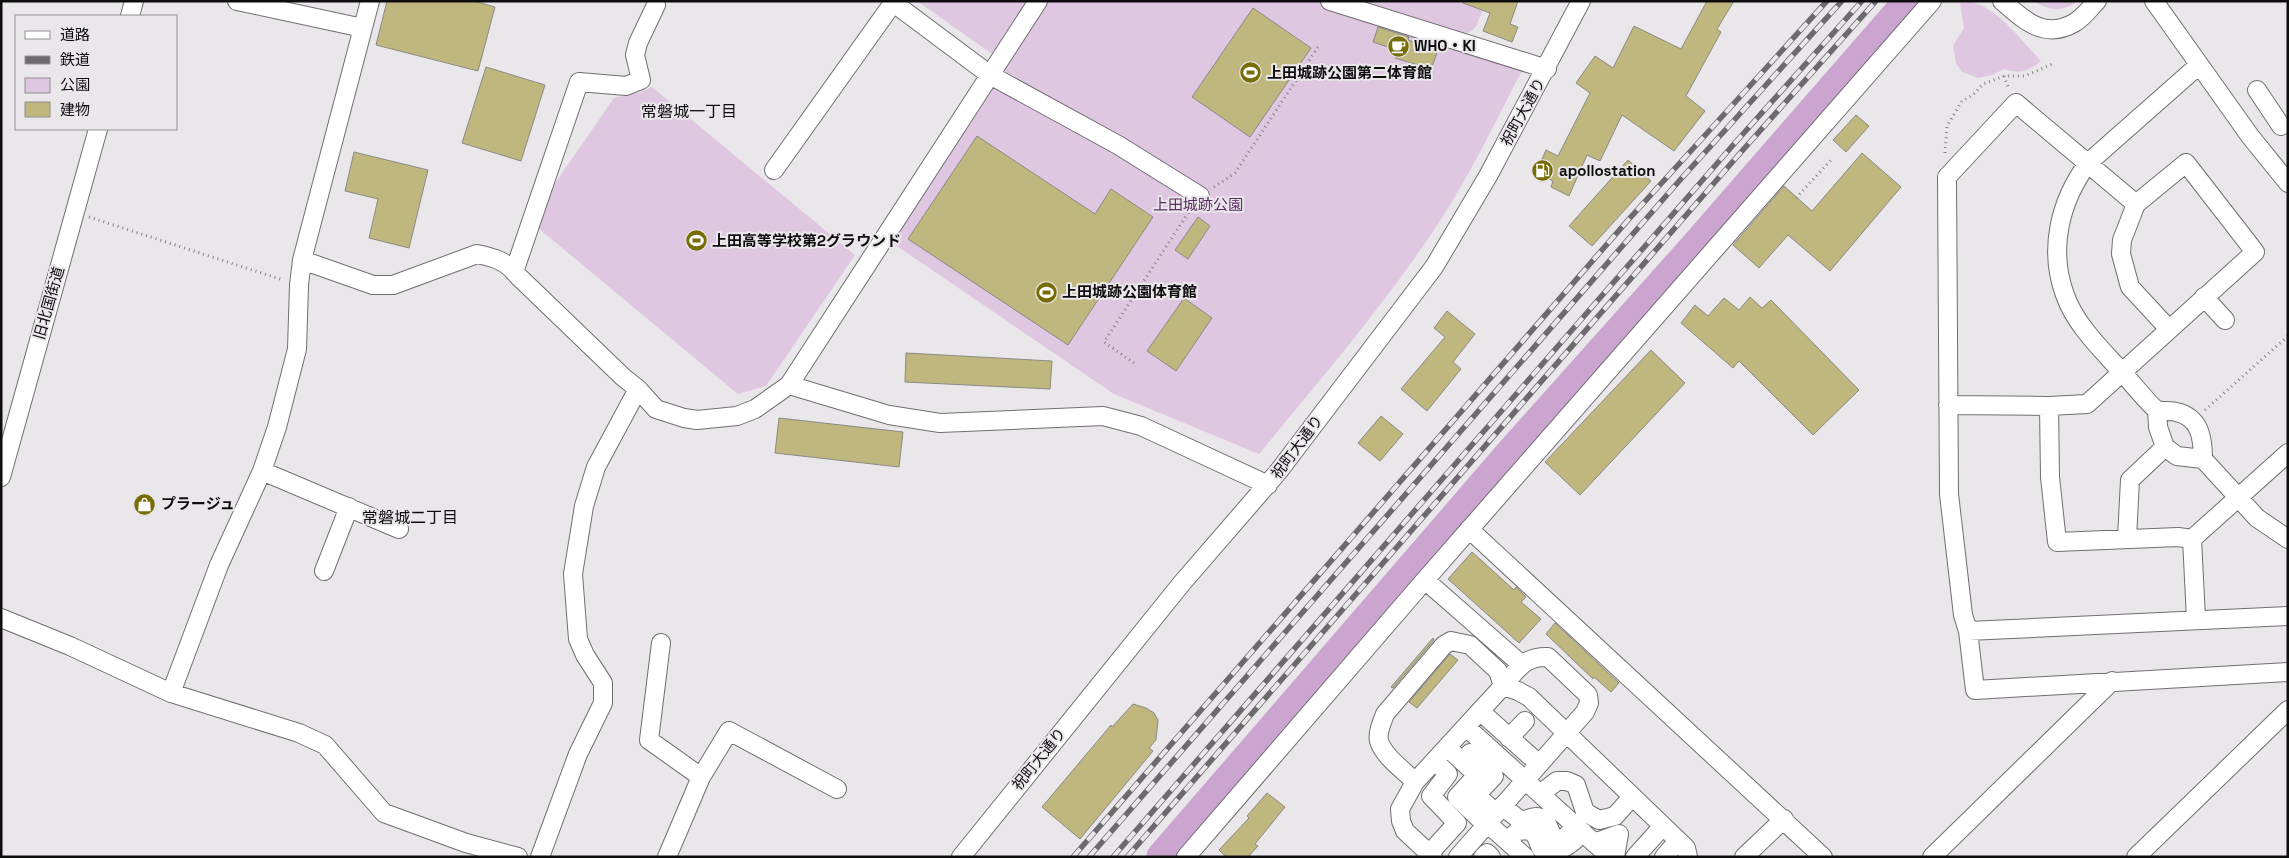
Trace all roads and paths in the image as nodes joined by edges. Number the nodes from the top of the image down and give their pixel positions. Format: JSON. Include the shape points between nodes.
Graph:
{"nodes":[{"id":1,"x":134,"y":1,"type":"edge"},
{"id":2,"x":237,"y":1,"type":"edge"},
{"id":3,"x":370,"y":1,"type":"edge"},
{"id":4,"x":1038,"y":1,"type":"edge"},
{"id":5,"x":1330,"y":1,"type":"edge"},
{"id":6,"x":1581,"y":1,"type":"edge"},
{"id":7,"x":1932,"y":1,"type":"edge"},
{"id":8,"x":2002,"y":1,"type":"edge"},
{"id":9,"x":2098,"y":1,"type":"edge"},
{"id":10,"x":2154,"y":1,"type":"edge"},
{"id":11,"x":892,"y":2,"type":"edge"},
{"id":12,"x":656,"y":6,"type":"dead end"},
{"id":13,"x":130,"y":15,"type":"edge"},
{"id":14,"x":363,"y":28,"type":"junction"},
{"id":15,"x":1318,"y":47,"type":"dead end"},
{"id":16,"x":2052,"y":64,"type":"dead end"},
{"id":17,"x":2199,"y":65,"type":"junction"},
{"id":18,"x":1547,"y":69,"type":"junction"},
{"id":19,"x":990,"y":75,"type":"junction"},
{"id":20,"x":2257,"y":90,"type":"dead end"},
{"id":21,"x":2281,"y":126,"type":"dead end"},
{"id":22,"x":98,"y":130,"type":"edge"},
{"id":23,"x":1831,"y":160,"type":"dead end"},
{"id":24,"x":2088,"y":164,"type":"junction"},
{"id":25,"x":774,"y":170,"type":"dead end"},
{"id":26,"x":1947,"y":177,"type":"junction"},
{"id":27,"x":2288,"y":183,"type":"edge"},
{"id":28,"x":1200,"y":196,"type":"junction"},
{"id":29,"x":1796,"y":198,"type":"dead end"},
{"id":30,"x":2136,"y":204,"type":"junction"},
{"id":31,"x":74,"y":212,"type":"junction"},
{"id":32,"x":302,"y":260,"type":"junction"},
{"id":33,"x":514,"y":272,"type":"junction"},
{"id":34,"x":299,"y":285,"type":"junction"},
{"id":35,"x":2204,"y":297,"type":"junction"},
{"id":36,"x":2225,"y":320,"type":"dead end"},
{"id":37,"x":2168,"y":328,"type":"junction"},
{"id":38,"x":2288,"y":336,"type":"edge"},
{"id":39,"x":1134,"y":362,"type":"dead end"},
{"id":40,"x":2122,"y":372,"type":"junction"},
{"id":41,"x":789,"y":386,"type":"junction"},
{"id":42,"x":638,"y":388,"type":"junction"},
{"id":43,"x":1948,"y":405,"type":"junction"},
{"id":44,"x":2049,"y":406,"type":"junction"},
{"id":45,"x":2157,"y":410,"type":"junction"},
{"id":46,"x":2194,"y":421,"type":"junction"},
{"id":47,"x":6,"y":437,"type":"edge"},
{"id":48,"x":2165,"y":447,"type":"junction"},
{"id":49,"x":2288,"y":453,"type":"edge"},
{"id":50,"x":2203,"y":459,"type":"junction"},
{"id":51,"x":262,"y":471,"type":"junction"},
{"id":52,"x":1,"y":477,"type":"edge"},
{"id":53,"x":1268,"y":485,"type":"junction"},
{"id":54,"x":2238,"y":497,"type":"junction"},
{"id":55,"x":349,"y":507,"type":"junction"},
{"id":56,"x":399,"y":529,"type":"dead end"},
{"id":57,"x":1470,"y":529,"type":"junction"},
{"id":58,"x":2127,"y":538,"type":"junction"},
{"id":59,"x":2192,"y":539,"type":"junction"},
{"id":60,"x":2288,"y":539,"type":"edge"},
{"id":61,"x":324,"y":571,"type":"dead end"},
{"id":62,"x":1425,"y":580,"type":"junction"},
{"id":63,"x":2288,"y":616,"type":"edge"},
{"id":64,"x":1,"y":618,"type":"edge"},
{"id":65,"x":2196,"y":619,"type":"junction"},
{"id":66,"x":1968,"y":631,"type":"junction"},
{"id":67,"x":661,"y":644,"type":"dead end"},
{"id":68,"x":1522,"y":665,"type":"junction"},
{"id":69,"x":2288,"y":672,"type":"edge"},
{"id":70,"x":2112,"y":681,"type":"junction"},
{"id":71,"x":1503,"y":686,"type":"junction"},
{"id":72,"x":171,"y":693,"type":"junction"},
{"id":73,"x":2288,"y":710,"type":"edge"},
{"id":74,"x":1480,"y":711,"type":"junction"},
{"id":75,"x":1525,"y":721,"type":"dead end"},
{"id":76,"x":1566,"y":733,"type":"junction"},
{"id":77,"x":1456,"y":738,"type":"junction"},
{"id":78,"x":1509,"y":738,"type":"junction"},
{"id":79,"x":1435,"y":761,"type":"junction"},
{"id":80,"x":1539,"y":764,"type":"junction"},
{"id":81,"x":701,"y":777,"type":"junction"},
{"id":82,"x":1525,"y":780,"type":"junction"},
{"id":83,"x":1415,"y":782,"type":"junction"},
{"id":84,"x":837,"y":789,"type":"dead end"},
{"id":85,"x":1540,"y":794,"type":"junction"},
{"id":86,"x":1632,"y":797,"type":"junction"},
{"id":87,"x":1493,"y":817,"type":"junction"},
{"id":88,"x":1784,"y":819,"type":"junction"},
{"id":89,"x":1663,"y":826,"type":"junction"},
{"id":90,"x":1507,"y":841,"type":"junction"},
{"id":91,"x":1678,"y":841,"type":"junction"},
{"id":92,"x":1597,"y":848,"type":"edge"},
{"id":93,"x":1431,"y":855,"type":"edge"},
{"id":94,"x":1522,"y":856,"type":"edge"},
{"id":95,"x":518,"y":857,"type":"edge"},
{"id":96,"x":540,"y":857,"type":"edge"},
{"id":97,"x":667,"y":857,"type":"edge"},
{"id":98,"x":961,"y":857,"type":"edge"},
{"id":99,"x":1186,"y":857,"type":"edge"},
{"id":100,"x":1458,"y":857,"type":"edge"},
{"id":101,"x":1483,"y":857,"type":"edge"},
{"id":102,"x":1491,"y":857,"type":"edge"},
{"id":103,"x":1635,"y":857,"type":"edge"},
{"id":104,"x":1664,"y":857,"type":"edge"},
{"id":105,"x":1688,"y":857,"type":"edge"},
{"id":106,"x":1744,"y":857,"type":"edge"},
{"id":107,"x":1823,"y":857,"type":"edge"},
{"id":108,"x":1932,"y":857,"type":"edge"},
{"id":109,"x":2136,"y":857,"type":"edge"}],
"edges":[{"from":1,"to":13,"type":"street"},
{"from":2,"to":14,"type":"street"},
{"from":3,"to":14,"type":"street"},
{"from":4,"to":19,"type":"street"},
{"from":5,"to":18,"type":"street"},
{"from":6,"to":18,"type":"street","name":"祝町大通り"},
{"from":7,"to":57,"type":"street"},
{"from":8,"to":9,"type":"street","via":[[2026,22],[2053,30],[2075,23]]},
{"from":10,"to":17,"type":"street"},
{"from":11,"to":19,"type":"street"},
{"from":11,"to":25,"type":"street"},
{"from":12,"to":33,"type":"street","via":[[634,55],[640,80],[626,86],[579,82]]},
{"from":14,"to":32,"type":"street"},
{"from":15,"to":28,"type":"path","via":[[1235,173]]},
{"from":16,"to":26,"type":"path","via":[[2025,76],[2004,76],[1983,84],[1962,101],[1947,126],[1944,147]]},
{"from":17,"to":24,"type":"street"},
{"from":17,"to":27,"type":"street"},
{"from":18,"to":53,"type":"street","name":"祝町大通り","via":[[1434,267]]},
{"from":19,"to":28,"type":"street"},
{"from":19,"to":41,"type":"street"},
{"from":20,"to":21,"type":"street"},
{"from":22,"to":31,"type":"street","name":"旧北国街道"},
{"from":23,"to":29,"type":"path"},
{"from":24,"to":26,"type":"street","via":[[2016,103]]},
{"from":24,"to":30,"type":"street"},
{"from":24,"to":40,"type":"street","via":[[2074,183],[2061,214],[2057,246],[2059,272],[2065,296],[2075,315]]},
{"from":26,"to":43,"type":"street"},
{"from":28,"to":39,"type":"path","via":[[1104,342]]},
{"from":30,"to":35,"type":"street","via":[[2186,163],[2255,252]]},
{"from":30,"to":37,"type":"street","via":[[2122,240],[2125,272],[2130,287]]},
{"from":31,"to":34,"type":"path"},
{"from":31,"to":47,"type":"street","name":"旧北国街道"},
{"from":32,"to":33,"type":"street","via":[[372,285],[393,285],[478,254],[509,265]]},
{"from":32,"to":34,"type":"street"},
{"from":33,"to":42,"type":"street"},
{"from":34,"to":51,"type":"street","via":[[297,349],[278,427]]},
{"from":35,"to":36,"type":"street"},
{"from":35,"to":37,"type":"street"},
{"from":37,"to":40,"type":"street"},
{"from":38,"to":46,"type":"path"},
{"from":40,"to":44,"type":"street","via":[[2087,404]]},
{"from":40,"to":45,"type":"street"},
{"from":41,"to":42,"type":"street","via":[[755,409],[737,416],[697,420],[656,409]]},
{"from":41,"to":53,"type":"street","via":[[889,415],[940,423],[1103,416],[1141,426]]},
{"from":42,"to":96,"type":"street","via":[[596,466],[584,506],[572,574],[578,639],[603,684],[603,703],[578,754]]},
{"from":43,"to":44,"type":"street"},
{"from":43,"to":66,"type":"street","via":[[1949,494],[1963,615]]},
{"from":44,"to":58,"type":"street","via":[[2050,477],[2057,542]]},
{"from":45,"to":46,"type":"street","via":[[2184,414]]},
{"from":45,"to":48,"type":"street","via":[[2158,427]]},
{"from":46,"to":50,"type":"street","via":[[2203,443]]},
{"from":47,"to":52,"type":"street","name":"旧北国街道"},
{"from":48,"to":50,"type":"street","via":[[2177,456]]},
{"from":48,"to":58,"type":"street","via":[[2130,480]]},
{"from":49,"to":54,"type":"street"},
{"from":50,"to":54,"type":"street"},
{"from":51,"to":55,"type":"street"},
{"from":51,"to":72,"type":"street","via":[[219,566]]},
{"from":53,"to":98,"type":"street","name":"祝町大通り","via":[[1176,590]]},
{"from":54,"to":59,"type":"street"},
{"from":54,"to":60,"type":"street","via":[[2257,518]]},
{"from":55,"to":56,"type":"street"},
{"from":55,"to":61,"type":"street"},
{"from":57,"to":62,"type":"street"},
{"from":57,"to":88,"type":"street"},
{"from":58,"to":59,"type":"street"},
{"from":59,"to":65,"type":"street"},
{"from":62,"to":68,"type":"street"},
{"from":62,"to":99,"type":"street"},
{"from":63,"to":65,"type":"street"},
{"from":64,"to":72,"type":"street"},
{"from":65,"to":66,"type":"street"},
{"from":66,"to":70,"type":"street","via":[[1975,690]]},
{"from":67,"to":81,"type":"street","via":[[648,740]]},
{"from":68,"to":71,"type":"street"},
{"from":68,"to":76,"type":"street","via":[[1535,657],[1548,657],[1588,695],[1585,712]]},
{"from":69,"to":70,"type":"street"},
{"from":70,"to":108,"type":"street"},
{"from":71,"to":74,"type":"street"},
{"from":71,"to":76,"type":"street","via":[[1529,697]]},
{"from":71,"to":83,"type":"street","via":[[1498,671],[1470,645],[1451,641],[1444,645],[1384,714],[1380,727],[1379,740],[1385,751]]},
{"from":72,"to":95,"type":"street","via":[[299,733],[325,745],[384,813],[466,844]]},
{"from":73,"to":109,"type":"street"},
{"from":74,"to":77,"type":"street"},
{"from":74,"to":78,"type":"street"},
{"from":75,"to":78,"type":"street"},
{"from":76,"to":80,"type":"street"},
{"from":76,"to":86,"type":"street"},
{"from":77,"to":79,"type":"street"},
{"from":77,"to":82,"type":"street"},
{"from":77,"to":87,"type":"street","via":[[1494,776],[1476,795]]},
{"from":78,"to":80,"type":"street"},
{"from":79,"to":83,"type":"street"},
{"from":79,"to":93,"type":"street","via":[[1448,774],[1430,796],[1457,823]]},
{"from":80,"to":82,"type":"street"},
{"from":81,"to":84,"type":"street","via":[[729,731]]},
{"from":81,"to":97,"type":"street"},
{"from":82,"to":85,"type":"street"},
{"from":82,"to":87,"type":"street"},
{"from":83,"to":93,"type":"street","via":[[1400,809],[1401,821],[1405,832]]},
{"from":85,"to":86,"type":"street","via":[[1557,781],[1567,781],[1576,785],[1586,812],[1599,820],[1615,816]]},
{"from":85,"to":92,"type":"street"},
{"from":86,"to":89,"type":"street"},
{"from":87,"to":90,"type":"street"},
{"from":87,"to":92,"type":"street","via":[[1521,821],[1534,817],[1543,819],[1550,834],[1558,840]]},
{"from":87,"to":100,"type":"street"},
{"from":88,"to":106,"type":"street"},
{"from":88,"to":107,"type":"street"},
{"from":89,"to":91,"type":"street"},
{"from":89,"to":103,"type":"street"},
{"from":90,"to":92,"type":"street","via":[[1518,831],[1530,830],[1538,838],[1541,849],[1551,857]]},
{"from":90,"to":94,"type":"street"},
{"from":91,"to":104,"type":"street"},
{"from":91,"to":105,"type":"street","via":[[1686,848]]},
{"from":101,"to":102,"type":"street","via":[[1486,853]]}]}
